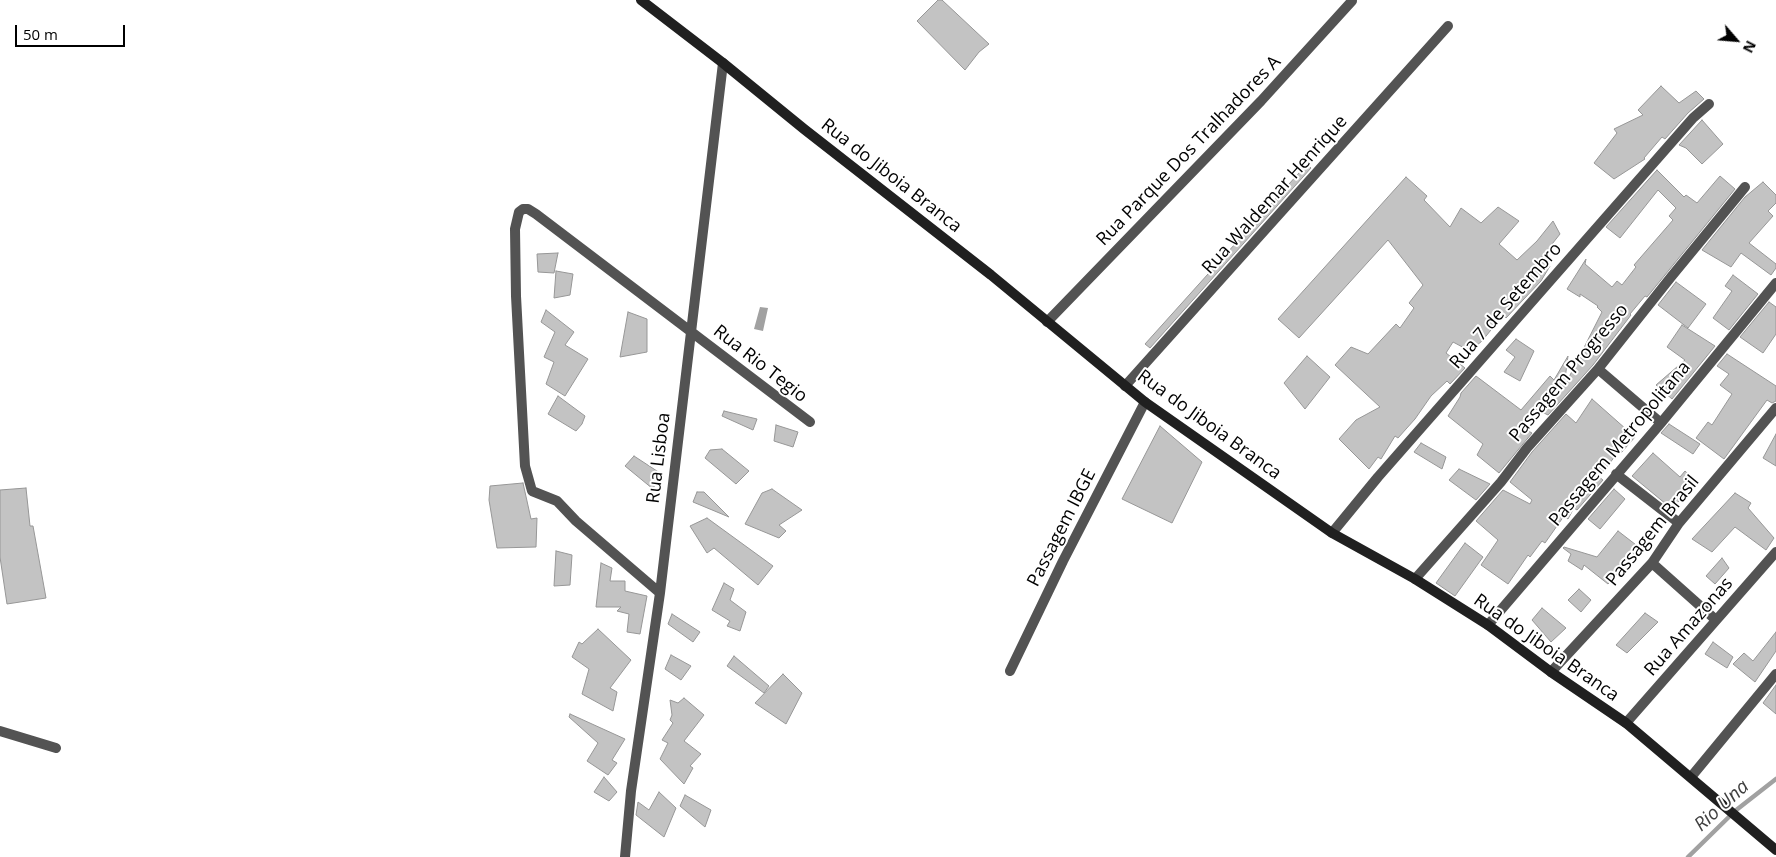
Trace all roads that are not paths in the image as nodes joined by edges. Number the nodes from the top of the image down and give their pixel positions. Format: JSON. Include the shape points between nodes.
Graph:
{"nodes":[{"id":1,"x":642,"y":0,"type":"edge"},
{"id":2,"x":1352,"y":2,"type":"dead end"},
{"id":3,"x":1448,"y":26,"type":"dead end"},
{"id":4,"x":723,"y":63,"type":"junction"},
{"id":5,"x":1709,"y":104,"type":"dead end"},
{"id":6,"x":1746,"y":187,"type":"dead end"},
{"id":7,"x":1776,"y":284,"type":"edge"},
{"id":8,"x":1047,"y":322,"type":"junction"},
{"id":9,"x":691,"y":331,"type":"junction"},
{"id":10,"x":1598,"y":369,"type":"junction"},
{"id":11,"x":1125,"y":386,"type":"junction"},
{"id":12,"x":1145,"y":402,"type":"junction"},
{"id":13,"x":1776,"y":408,"type":"edge"},
{"id":14,"x":810,"y":422,"type":"dead end"},
{"id":15,"x":1662,"y":423,"type":"junction"},
{"id":16,"x":1616,"y":474,"type":"junction"},
{"id":17,"x":1679,"y":523,"type":"junction"},
{"id":18,"x":1332,"y":533,"type":"junction"},
{"id":19,"x":1776,"y":552,"type":"edge"},
{"id":20,"x":1652,"y":564,"type":"junction"},
{"id":21,"x":1415,"y":579,"type":"junction"},
{"id":22,"x":660,"y":593,"type":"junction"},
{"id":23,"x":1716,"y":620,"type":"junction"},
{"id":24,"x":1488,"y":625,"type":"junction"},
{"id":25,"x":1010,"y":671,"type":"dead end"},
{"id":26,"x":1551,"y":672,"type":"junction"},
{"id":27,"x":1776,"y":674,"type":"edge"},
{"id":28,"x":1626,"y":723,"type":"junction"},
{"id":29,"x":0,"y":731,"type":"edge"},
{"id":30,"x":56,"y":748,"type":"dead end"},
{"id":31,"x":1691,"y":777,"type":"junction"},
{"id":32,"x":1776,"y":850,"type":"edge"},
{"id":33,"x":625,"y":857,"type":"edge"}],
"edges":[{"from":1,"to":4,"type":"main road","name":"Rua do Jiboia Branca"},
{"from":2,"to":8,"type":"street","name":"Rua Parque Dos Tralhadores A"},
{"from":3,"to":11,"type":"street","name":"Rua Waldemar Henrique"},
{"from":4,"to":8,"type":"main road","name":"Rua do Jiboia Branca"},
{"from":4,"to":9,"type":"street","name":"Rua Lisboa"},
{"from":5,"to":18,"type":"street","name":"Rua 7 de Setembro","via":[[1693,118]]},
{"from":6,"to":10,"type":"street","name":"Passagem Progresso"},
{"from":7,"to":15,"type":"street","name":"Passagem Metropolitana"},
{"from":8,"to":11,"type":"main road","name":"Rua do Jiboia Branca"},
{"from":9,"to":14,"type":"street","name":"Rua Rio Tegio"},
{"from":9,"to":22,"type":"street","name":"Rua Lisboa"},
{"from":9,"to":22,"type":"street","name":"Rua Rio Tegio","via":[[536,214],[524,208],[519,212],[515,229],[516,296],[525,466],[532,491],[557,501]]},
{"from":10,"to":15,"type":"street"},
{"from":10,"to":21,"type":"street","name":"Passagem Progresso"},
{"from":11,"to":12,"type":"main road","name":"Rua do Jiboia Branca"},
{"from":12,"to":18,"type":"main road","name":"Rua do Jiboia Branca"},
{"from":12,"to":25,"type":"street","name":"Passagem IBGE"},
{"from":13,"to":17,"type":"street","name":"Passagem Brasil"},
{"from":15,"to":16,"type":"street","name":"Passagem Metropolitana"},
{"from":16,"to":17,"type":"street"},
{"from":16,"to":24,"type":"street","name":"Passagem Metropolitana"},
{"from":17,"to":20,"type":"street","name":"Passagem Brasil"},
{"from":18,"to":21,"type":"main road","name":"Rua do Jiboia Branca"},
{"from":19,"to":23,"type":"street","name":"Rua Amazonas"},
{"from":20,"to":23,"type":"street"},
{"from":20,"to":26,"type":"street","name":"Passagem Brasil"},
{"from":21,"to":24,"type":"main road","name":"Rua do Jiboia Branca"},
{"from":22,"to":33,"type":"street","name":"Rua Lisboa","via":[[631,791]]},
{"from":23,"to":28,"type":"street","name":"Rua Amazonas"},
{"from":24,"to":26,"type":"main road","name":"Rua do Jiboia Branca"},
{"from":26,"to":28,"type":"main road","name":"Rua do Jiboia Branca"},
{"from":27,"to":31,"type":"street"},
{"from":28,"to":31,"type":"main road","name":"Rua do Jiboia Branca"},
{"from":29,"to":30,"type":"street"},
{"from":31,"to":32,"type":"main road","name":"Rua do Jiboia Branca"}]}
